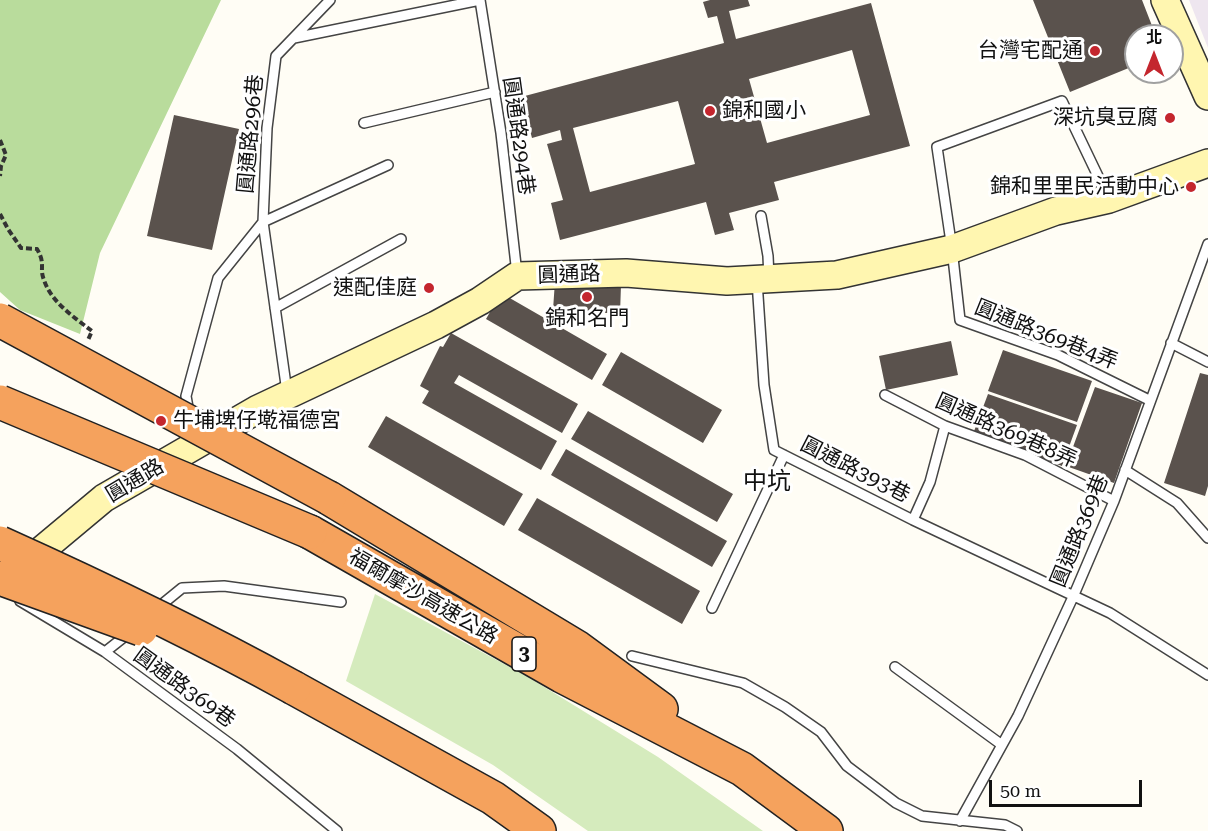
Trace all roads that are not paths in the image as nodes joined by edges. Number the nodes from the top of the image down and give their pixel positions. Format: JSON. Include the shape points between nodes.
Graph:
{"nodes":[{"id":1,"x":330,"y":0,"type":"edge"},
{"id":2,"x":480,"y":0,"type":"edge"},
{"id":3,"x":1165,"y":0,"type":"edge"},
{"id":4,"x":294,"y":38,"type":"junction"},
{"id":5,"x":495,"y":92,"type":"junction"},
{"id":6,"x":1208,"y":96,"type":"edge"},
{"id":7,"x":364,"y":123,"type":"dead end"},
{"id":8,"x":1208,"y":163,"type":"edge"},
{"id":9,"x":388,"y":165,"type":"dead end"},
{"id":10,"x":1109,"y":199,"type":"junction"},
{"id":11,"x":761,"y":216,"type":"dead end"},
{"id":12,"x":263,"y":222,"type":"junction"},
{"id":13,"x":400,"y":239,"type":"dead end"},
{"id":14,"x":1208,"y":244,"type":"edge"},
{"id":15,"x":952,"y":249,"type":"junction"},
{"id":16,"x":517,"y":276,"type":"junction"},
{"id":17,"x":763,"y":281,"type":"junction"},
{"id":18,"x":275,"y":308,"type":"junction"},
{"id":19,"x":0,"y":320,"type":"edge"},
{"id":20,"x":1171,"y":343,"type":"junction"},
{"id":21,"x":1208,"y":362,"type":"edge"},
{"id":22,"x":885,"y":395,"type":"dead end"},
{"id":23,"x":287,"y":396,"type":"junction"},
{"id":24,"x":1149,"y":400,"type":"junction"},
{"id":25,"x":0,"y":402,"type":"edge"},
{"id":26,"x":945,"y":426,"type":"junction"},
{"id":27,"x":196,"y":445,"type":"junction"},
{"id":28,"x":784,"y":455,"type":"junction"},
{"id":29,"x":1125,"y":470,"type":"junction"},
{"id":30,"x":1114,"y":501,"type":"junction"},
{"id":31,"x":913,"y":520,"type":"junction"},
{"id":32,"x":1208,"y":538,"type":"edge"},
{"id":33,"x":0,"y":543,"type":"edge"},
{"id":34,"x":3,"y":586,"type":"edge"},
{"id":35,"x":1073,"y":597,"type":"junction"},
{"id":36,"x":342,"y":602,"type":"dead end"},
{"id":37,"x":712,"y":608,"type":"dead end"},
{"id":38,"x":105,"y":652,"type":"junction"},
{"id":39,"x":632,"y":656,"type":"dead end"},
{"id":40,"x":895,"y":668,"type":"dead end"},
{"id":41,"x":1208,"y":675,"type":"edge"},
{"id":42,"x":294,"y":688,"type":"junction"},
{"id":43,"x":1002,"y":745,"type":"junction"},
{"id":44,"x":742,"y":769,"type":"junction"},
{"id":45,"x":960,"y":821,"type":"junction"},
{"id":46,"x":337,"y":831,"type":"edge"},
{"id":47,"x":539,"y":831,"type":"edge"},
{"id":48,"x":826,"y":831,"type":"edge"},
{"id":49,"x":1017,"y":831,"type":"edge"}],
"edges":[{"from":1,"to":4,"type":"lane","name":"圓通路296巷"},
{"from":2,"to":4,"type":"lane"},
{"from":2,"to":5,"type":"lane","name":"圓通路294巷"},
{"from":3,"to":6,"type":"street"},
{"from":4,"to":12,"type":"lane","name":"圓通路296巷","via":[[276,57],[267,128]]},
{"from":5,"to":7,"type":"lane"},
{"from":5,"to":16,"type":"lane","name":"圓通路294巷"},
{"from":8,"to":10,"type":"street","name":"圓通路"},
{"from":9,"to":12,"type":"lane"},
{"from":10,"to":15,"type":"street","name":"圓通路","via":[[1056,211]]},
{"from":10,"to":15,"type":"lane","via":[[1062,101],[937,147]]},
{"from":11,"to":17,"type":"lane","via":[[768,256]]},
{"from":12,"to":18,"type":"lane","name":"圓通路296巷"},
{"from":12,"to":27,"type":"lane","name":"圓通路296巷","via":[[218,278],[186,396]]},
{"from":13,"to":18,"type":"lane"},
{"from":14,"to":20,"type":"lane","name":"圓通路369巷"},
{"from":15,"to":17,"type":"street","name":"圓通路","via":[[837,275]]},
{"from":15,"to":24,"type":"lane","name":"圓通路369巷4弄","via":[[960,320],[1058,355]]},
{"from":16,"to":17,"type":"street","name":"圓通路","via":[[626,273]]},
{"from":16,"to":23,"type":"street","name":"圓通路","via":[[436,325]]},
{"from":17,"to":28,"type":"lane","name":"圓通路393巷","via":[[764,385],[774,450]]},
{"from":18,"to":23,"type":"lane","name":"圓通路296巷"},
{"from":19,"to":44,"type":"highway","bridge":true,"via":[[328,498],[578,648]]},
{"from":20,"to":21,"type":"lane"},
{"from":20,"to":24,"type":"lane","name":"圓通路369巷"},
{"from":22,"to":26,"type":"lane","name":"圓通路369巷8弄"},
{"from":23,"to":27,"type":"street","name":"圓通路"},
{"from":24,"to":29,"type":"lane","name":"圓通路369巷"},
{"from":25,"to":44,"type":"highway","name":"福爾摩沙高速公路","number":"3","bridge":true,"via":[[310,532],[562,676]]},
{"from":26,"to":30,"type":"lane","name":"圓通路369巷8弄","via":[[1025,455]]},
{"from":26,"to":31,"type":"lane","via":[[930,482]]},
{"from":27,"to":34,"type":"street","name":"圓通路","via":[[104,498]]},
{"from":28,"to":31,"type":"lane","name":"圓通路393巷"},
{"from":28,"to":37,"type":"lane"},
{"from":29,"to":30,"type":"lane","name":"圓通路369巷"},
{"from":29,"to":32,"type":"lane","via":[[1177,503]]},
{"from":30,"to":35,"type":"lane","name":"圓通路369巷"},
{"from":31,"to":35,"type":"lane","name":"圓通路393巷"},
{"from":33,"to":42,"type":"highway","bridge":true,"via":[[217,645]]},
{"from":34,"to":38,"type":"lane","name":"圓通路369巷"},
{"from":34,"to":42,"type":"highway","bridge":true,"via":[[202,651]]},
{"from":35,"to":41,"type":"lane","name":"圓通路393巷","via":[[1110,613]]},
{"from":35,"to":43,"type":"lane","name":"圓通路369巷"},
{"from":36,"to":38,"type":"lane","via":[[224,586],[182,588]]},
{"from":38,"to":46,"type":"lane","name":"圓通路369巷","via":[[237,748]]},
{"from":39,"to":45,"type":"lane","via":[[743,683],[821,732],[847,766],[896,804],[922,816]]},
{"from":40,"to":43,"type":"lane"},
{"from":42,"to":47,"type":"highway","via":[[493,798]]},
{"from":43,"to":45,"type":"lane","name":"圓通路369巷"},
{"from":44,"to":48,"type":"highway","name":"福爾摩沙高速公路","number":"3"},
{"from":45,"to":49,"type":"lane","via":[[1005,825]]}]}
